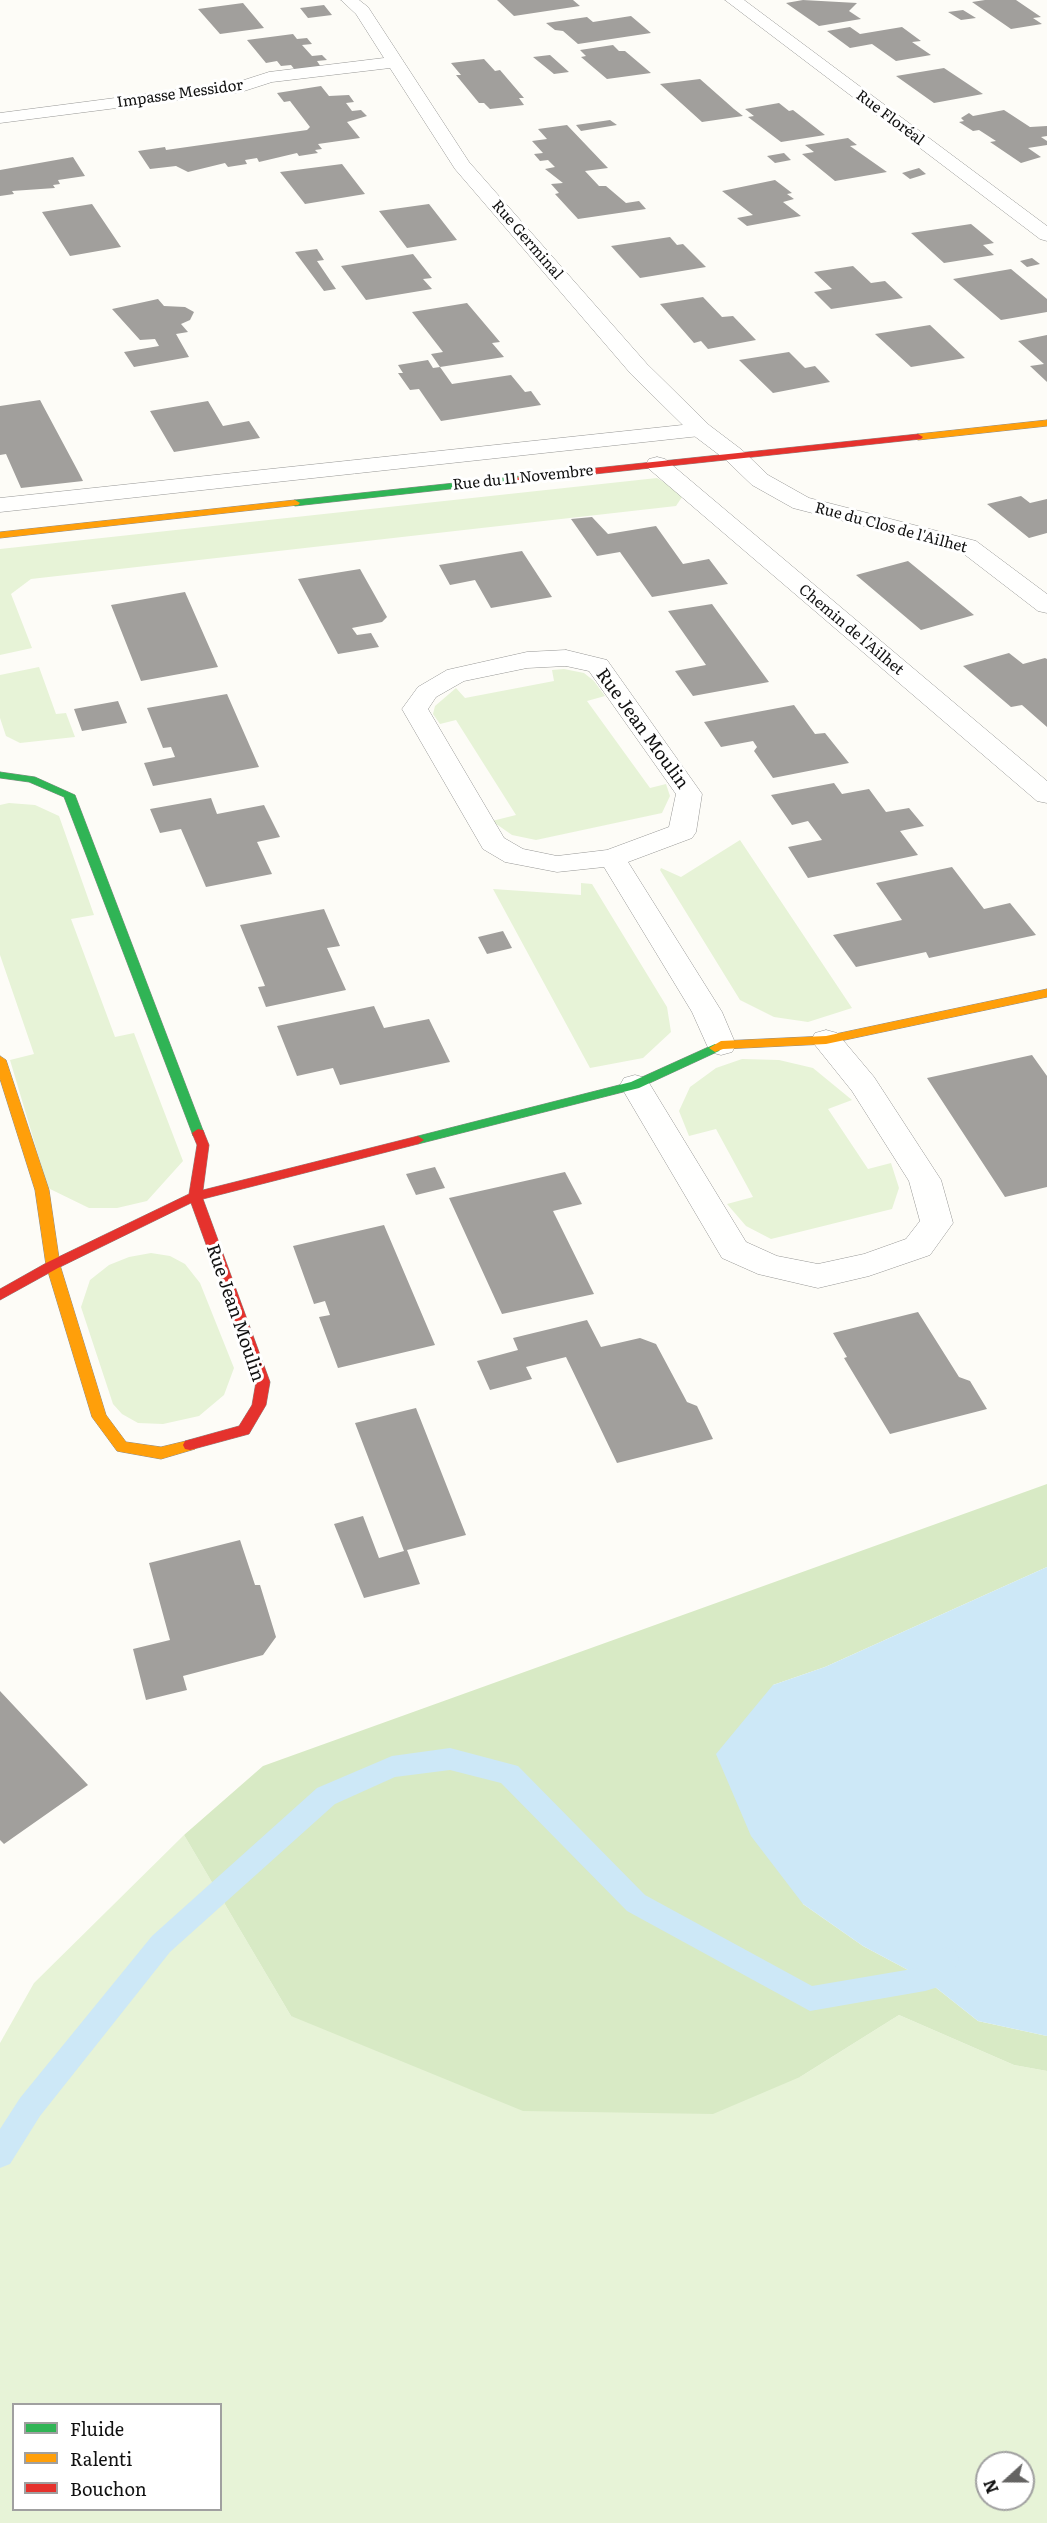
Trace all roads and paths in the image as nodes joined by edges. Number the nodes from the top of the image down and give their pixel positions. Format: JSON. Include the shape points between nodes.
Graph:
{"nodes":[{"id":1,"x":349,"y":0,"type":"edge"},
{"id":2,"x":733,"y":0,"type":"edge"},
{"id":3,"x":395,"y":62,"type":"junction"},
{"id":4,"x":0,"y":118,"type":"edge"},
{"id":5,"x":1047,"y":235,"type":"edge"},
{"id":6,"x":1047,"y":423,"type":"edge"},
{"id":7,"x":701,"y":430,"type":"junction"},
{"id":8,"x":734,"y":455,"type":"junction"},
{"id":9,"x":657,"y":464,"type":"junction"},
{"id":10,"x":0,"y":505,"type":"edge"},
{"id":11,"x":0,"y":535,"type":"edge"},
{"id":12,"x":1047,"y":606,"type":"edge"},
{"id":13,"x":0,"y":775,"type":"edge"},
{"id":14,"x":1047,"y":795,"type":"edge"},
{"id":15,"x":612,"y":858,"type":"junction"},
{"id":16,"x":1047,"y":993,"type":"edge"},
{"id":17,"x":826,"y":1040,"type":"junction"},
{"id":18,"x":721,"y":1045,"type":"junction"},
{"id":19,"x":0,"y":1060,"type":"edge"},
{"id":20,"x":635,"y":1085,"type":"junction"},
{"id":21,"x":195,"y":1196,"type":"junction"},
{"id":22,"x":53,"y":1265,"type":"junction"},
{"id":23,"x":0,"y":1295,"type":"edge"}],
"edges":[{"from":1,"to":3,"type":"street","name":"Rue Germinal","via":[[362,12]]},
{"from":2,"to":5,"type":"street","name":"Rue Floréal"},
{"from":3,"to":4,"type":"street","name":"Impasse Messidor","via":[[268,77],[241,87]]},
{"from":3,"to":7,"type":"street","name":"Rue Germinal","via":[[462,165],[639,369]]},
{"from":6,"to":8,"type":"street","name":"Rue du 11 Novembre"},
{"from":7,"to":8,"type":"street","name":"Rue Germinal"},
{"from":7,"to":10,"type":"street","name":"Rue du 11 Novembre"},
{"from":8,"to":9,"type":"street","name":"Rue du 11 Novembre"},
{"from":8,"to":12,"type":"street","name":"Rue du Clos de l'Ailhet","via":[[760,480],[801,503],[968,546]]},
{"from":9,"to":11,"type":"street","name":"Rue du 11 Novembre"},
{"from":9,"to":14,"type":"street","name":"Chemin de l'Ailhet"},
{"from":13,"to":21,"type":"street","name":"Rue Jean Moulin","via":[[31,779],[69,795],[202,1145]]},
{"from":15,"to":15,"type":"street","name":"Rue Jean Moulin","via":[[556,864],[515,856],[493,843],[415,709],[427,692],[456,675],[527,660],[566,658],[598,665],[689,794],[682,832]]},
{"from":15,"to":18,"type":"street","via":[[707,1012]]},
{"from":16,"to":17,"type":"street"},
{"from":17,"to":18,"type":"street"},
{"from":17,"to":20,"type":"street","via":[[863,1084],[925,1180],[937,1222],[918,1247],[869,1264],[818,1276],[770,1266],[734,1250]]},
{"from":18,"to":20,"type":"street"},
{"from":19,"to":22,"type":"street","name":"Rue Jean Moulin","via":[[42,1191]]},
{"from":20,"to":21,"type":"street"},
{"from":21,"to":22,"type":"street"},
{"from":21,"to":22,"type":"street","name":"Rue Jean Moulin","via":[[262,1382],[259,1405],[244,1430],[161,1453],[122,1447],[99,1417]]},
{"from":22,"to":23,"type":"street"}]}
